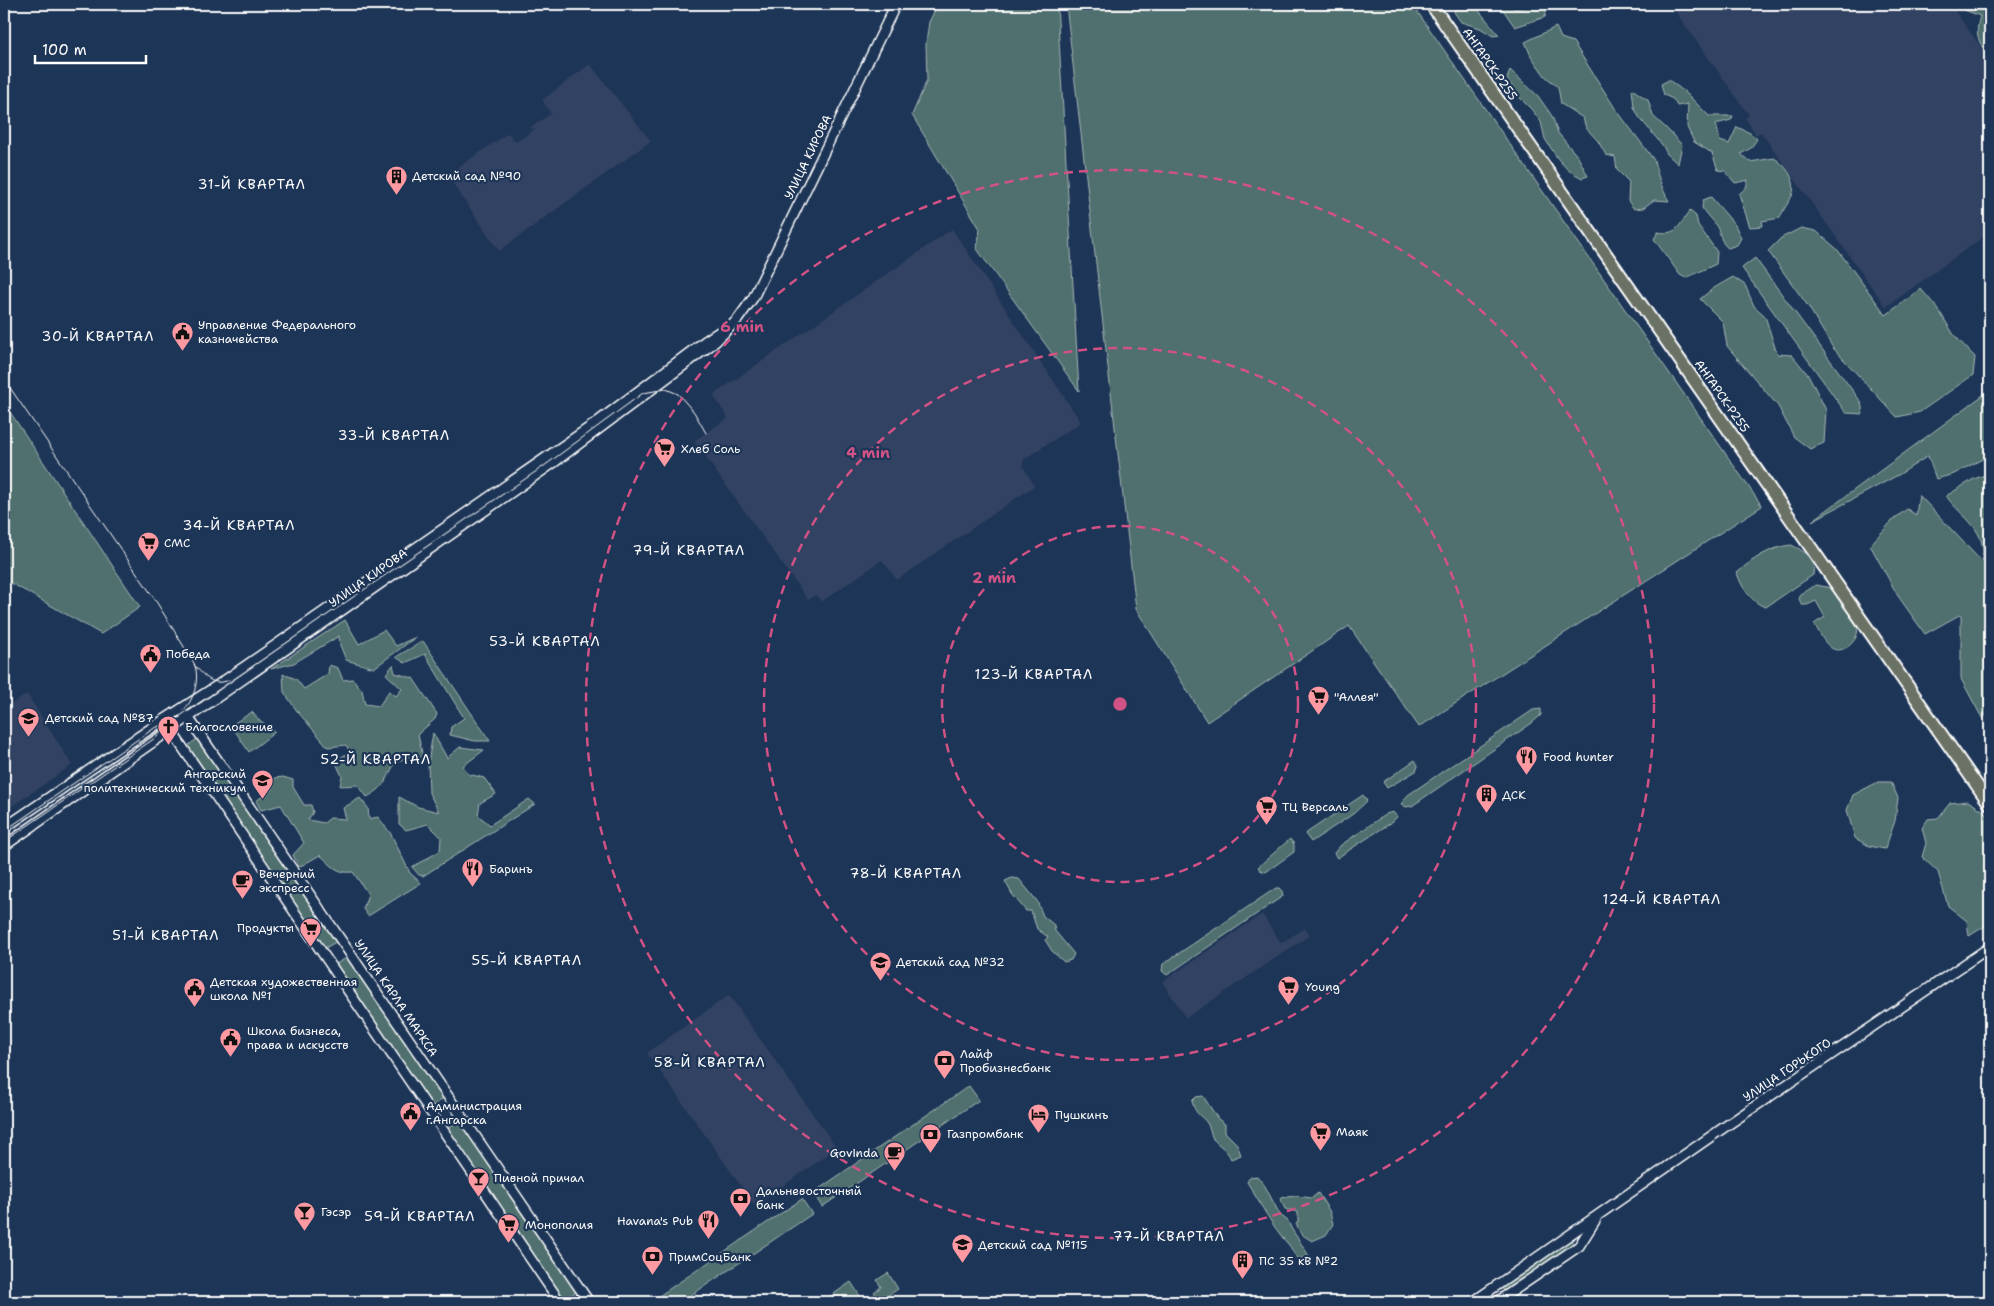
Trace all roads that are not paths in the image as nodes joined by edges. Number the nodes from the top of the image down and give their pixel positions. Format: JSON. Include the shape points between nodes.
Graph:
{"nodes":[{"id":1,"x":896,"y":4,"type":"edge"},
{"id":2,"x":1430,"y":4,"type":"edge"},
{"id":3,"x":738,"y":319,"type":"junction"},
{"id":4,"x":611,"y":411,"type":"junction"},
{"id":5,"x":622,"y":414,"type":"junction"},
{"id":6,"x":582,"y":432,"type":"junction"},
{"id":7,"x":582,"y":443,"type":"junction"},
{"id":8,"x":179,"y":710,"type":"junction"},
{"id":9,"x":188,"y":717,"type":"junction"},
{"id":10,"x":164,"y":720,"type":"junction"},
{"id":11,"x":170,"y":729,"type":"junction"},
{"id":12,"x":1990,"y":804,"type":"edge"},
{"id":13,"x":4,"y":828,"type":"edge"},
{"id":14,"x":4,"y":846,"type":"edge"},
{"id":15,"x":1990,"y":947,"type":"edge"},
{"id":16,"x":1598,"y":1215,"type":"junction"},
{"id":17,"x":560,"y":1302,"type":"edge"},
{"id":18,"x":589,"y":1302,"type":"edge"},
{"id":19,"x":1473,"y":1302,"type":"edge"},
{"id":20,"x":1497,"y":1302,"type":"edge"}],
"edges":[{"from":1,"to":3,"type":"street","name":"УЛИЦА КИРОВА","via":[[753,298]]},
{"from":2,"to":12,"type":"main road","name":"АНГАРСК-Р255"},
{"from":3,"to":4,"type":"street","name":"УЛИЦА КИРОВА"},
{"from":3,"to":5,"type":"street","name":"УЛИЦА КИРОВА","via":[[715,342]]},
{"from":4,"to":5,"type":"street"},
{"from":4,"to":6,"type":"street","name":"УЛИЦА КИРОВА"},
{"from":5,"to":7,"type":"street","name":"УЛИЦА КИРОВА"},
{"from":6,"to":7,"type":"street"},
{"from":6,"to":8,"type":"street","name":"УЛИЦА КИРОВА"},
{"from":7,"to":9,"type":"street","name":"УЛИЦА КИРОВА"},
{"from":8,"to":9,"type":"street","name":"УЛИЦА КАРЛА МАРКСА"},
{"from":8,"to":10,"type":"street","name":"УЛИЦА КИРОВА"},
{"from":9,"to":11,"type":"street","name":"УЛИЦА КИРОВА"},
{"from":9,"to":18,"type":"street","name":"УЛИЦА КАРЛА МАРКСА"},
{"from":10,"to":11,"type":"street"},
{"from":10,"to":13,"type":"street","name":"УЛИЦА КИРОВА"},
{"from":11,"to":14,"type":"street","name":"УЛИЦА КИРОВА"},
{"from":11,"to":17,"type":"street"},
{"from":15,"to":16,"type":"street","name":"УЛИЦА ГОРЬКОГО"},
{"from":16,"to":19,"type":"street","name":"УЛИЦА ГОРЬКОГО"},
{"from":16,"to":20,"type":"street","name":"УЛИЦА ГОРЬКОГО","via":[[1579,1246]]}]}
